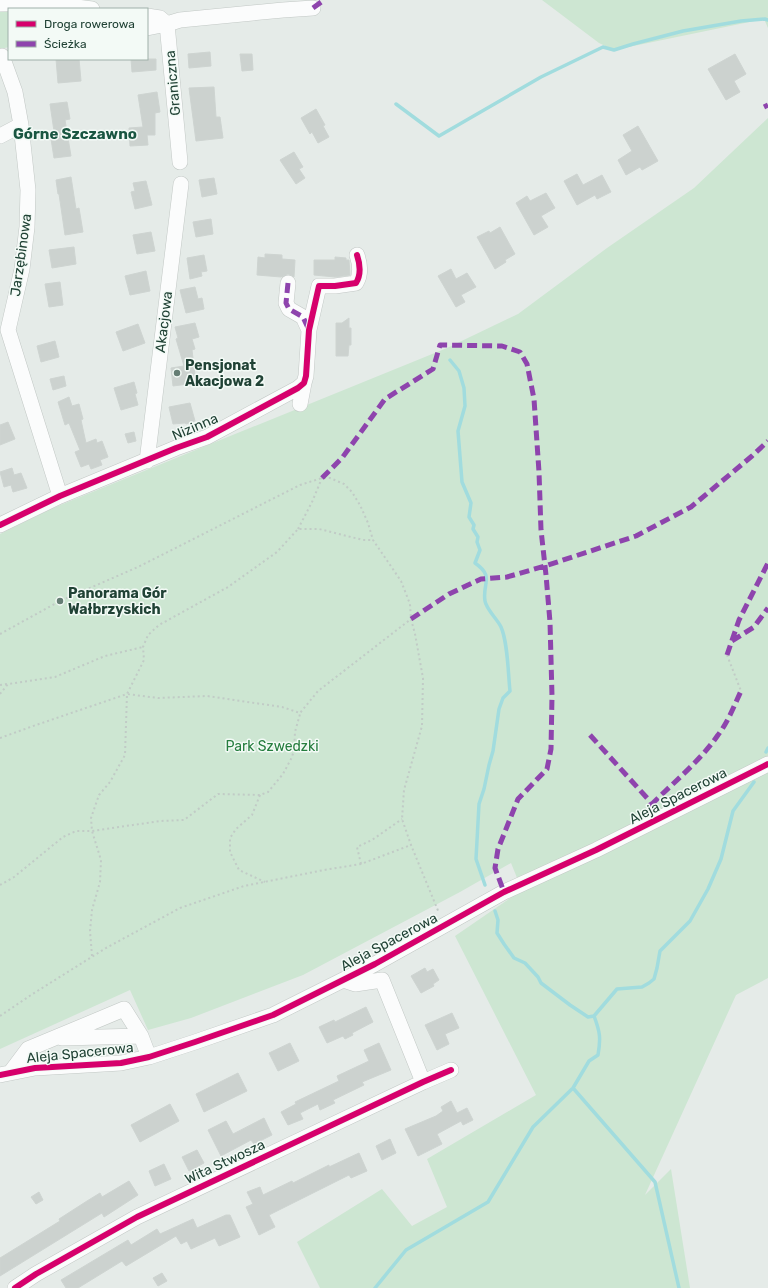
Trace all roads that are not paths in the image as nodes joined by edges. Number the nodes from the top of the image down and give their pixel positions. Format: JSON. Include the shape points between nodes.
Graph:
{"nodes":[{"id":1,"x":0,"y":4,"type":"edge"},
{"id":2,"x":84,"y":8,"type":"edge"},
{"id":3,"x":313,"y":8,"type":"dead end"},
{"id":4,"x":148,"y":16,"type":"edge"},
{"id":5,"x":167,"y":24,"type":"junction"},
{"id":6,"x":148,"y":28,"type":"edge"},
{"id":7,"x":4,"y":55,"type":"edge"},
{"id":8,"x":21,"y":125,"type":"junction"},
{"id":9,"x":0,"y":136,"type":"edge"},
{"id":10,"x":180,"y":162,"type":"dead end"},
{"id":11,"x":181,"y":184,"type":"dead end"},
{"id":12,"x":356,"y":255,"type":"dead end"},
{"id":13,"x":288,"y":283,"type":"dead end"},
{"id":14,"x":309,"y":330,"type":"junction"},
{"id":15,"x":304,"y":383,"type":"junction"},
{"id":16,"x":300,"y":404,"type":"dead end"},
{"id":17,"x":147,"y":460,"type":"junction"},
{"id":18,"x":60,"y":496,"type":"junction"},
{"id":19,"x":0,"y":525,"type":"edge"},
{"id":20,"x":768,"y":764,"type":"edge"},
{"id":21,"x":383,"y":960,"type":"junction"},
{"id":22,"x":343,"y":980,"type":"junction"},
{"id":23,"x":382,"y":980,"type":"junction"},
{"id":24,"x":141,"y":1036,"type":"junction"},
{"id":25,"x":52,"y":1039,"type":"junction"},
{"id":26,"x":149,"y":1057,"type":"junction"},
{"id":27,"x":451,"y":1070,"type":"dead end"},
{"id":28,"x":5,"y":1074,"type":"edge"},
{"id":29,"x":423,"y":1082,"type":"junction"},
{"id":30,"x":15,"y":1288,"type":"edge"}],
"edges":[{"from":1,"to":2,"type":"street","via":[[47,3]]},
{"from":3,"to":5,"type":"street","via":[[180,20]]},
{"from":4,"to":5,"type":"street","via":[[160,18]]},
{"from":5,"to":6,"type":"street"},
{"from":5,"to":10,"type":"street","name":"Graniczna"},
{"from":7,"to":8,"type":"street","name":"Jarzębinowa"},
{"from":8,"to":9,"type":"street"},
{"from":8,"to":18,"type":"street","name":"Jarzębinowa","via":[[28,190],[27,227],[22,269],[8,330]]},
{"from":11,"to":17,"type":"street","name":"Akacjowa"},
{"from":12,"to":14,"type":"street","via":[[360,270],[356,283],[319,286]]},
{"from":13,"to":14,"type":"street","via":[[288,309],[303,317]]},
{"from":14,"to":15,"type":"street"},
{"from":15,"to":16,"type":"street"},
{"from":15,"to":17,"type":"street","name":"Nizinna","via":[[206,437]]},
{"from":17,"to":18,"type":"street","name":"Nizinna"},
{"from":18,"to":19,"type":"street","name":"Nizinna"},
{"from":20,"to":21,"type":"street","name":"Aleja Spacerowa","via":[[596,850],[504,892]]},
{"from":21,"to":22,"type":"street","name":"Aleja Spacerowa"},
{"from":21,"to":23,"type":"street"},
{"from":22,"to":23,"type":"street","via":[[355,984]]},
{"from":22,"to":26,"type":"street","name":"Aleja Spacerowa","via":[[273,1015]]},
{"from":23,"to":29,"type":"street"},
{"from":24,"to":25,"type":"street"},
{"from":24,"to":25,"type":"street","via":[[124,1009]]},
{"from":24,"to":26,"type":"street"},
{"from":25,"to":28,"type":"street","via":[[28,1049]]},
{"from":26,"to":28,"type":"street","name":"Aleja Spacerowa","via":[[121,1063],[35,1068]]},
{"from":27,"to":29,"type":"street","name":"Wita Stwosza"},
{"from":29,"to":30,"type":"street","name":"Wita Stwosza","via":[[137,1216]]}]}
